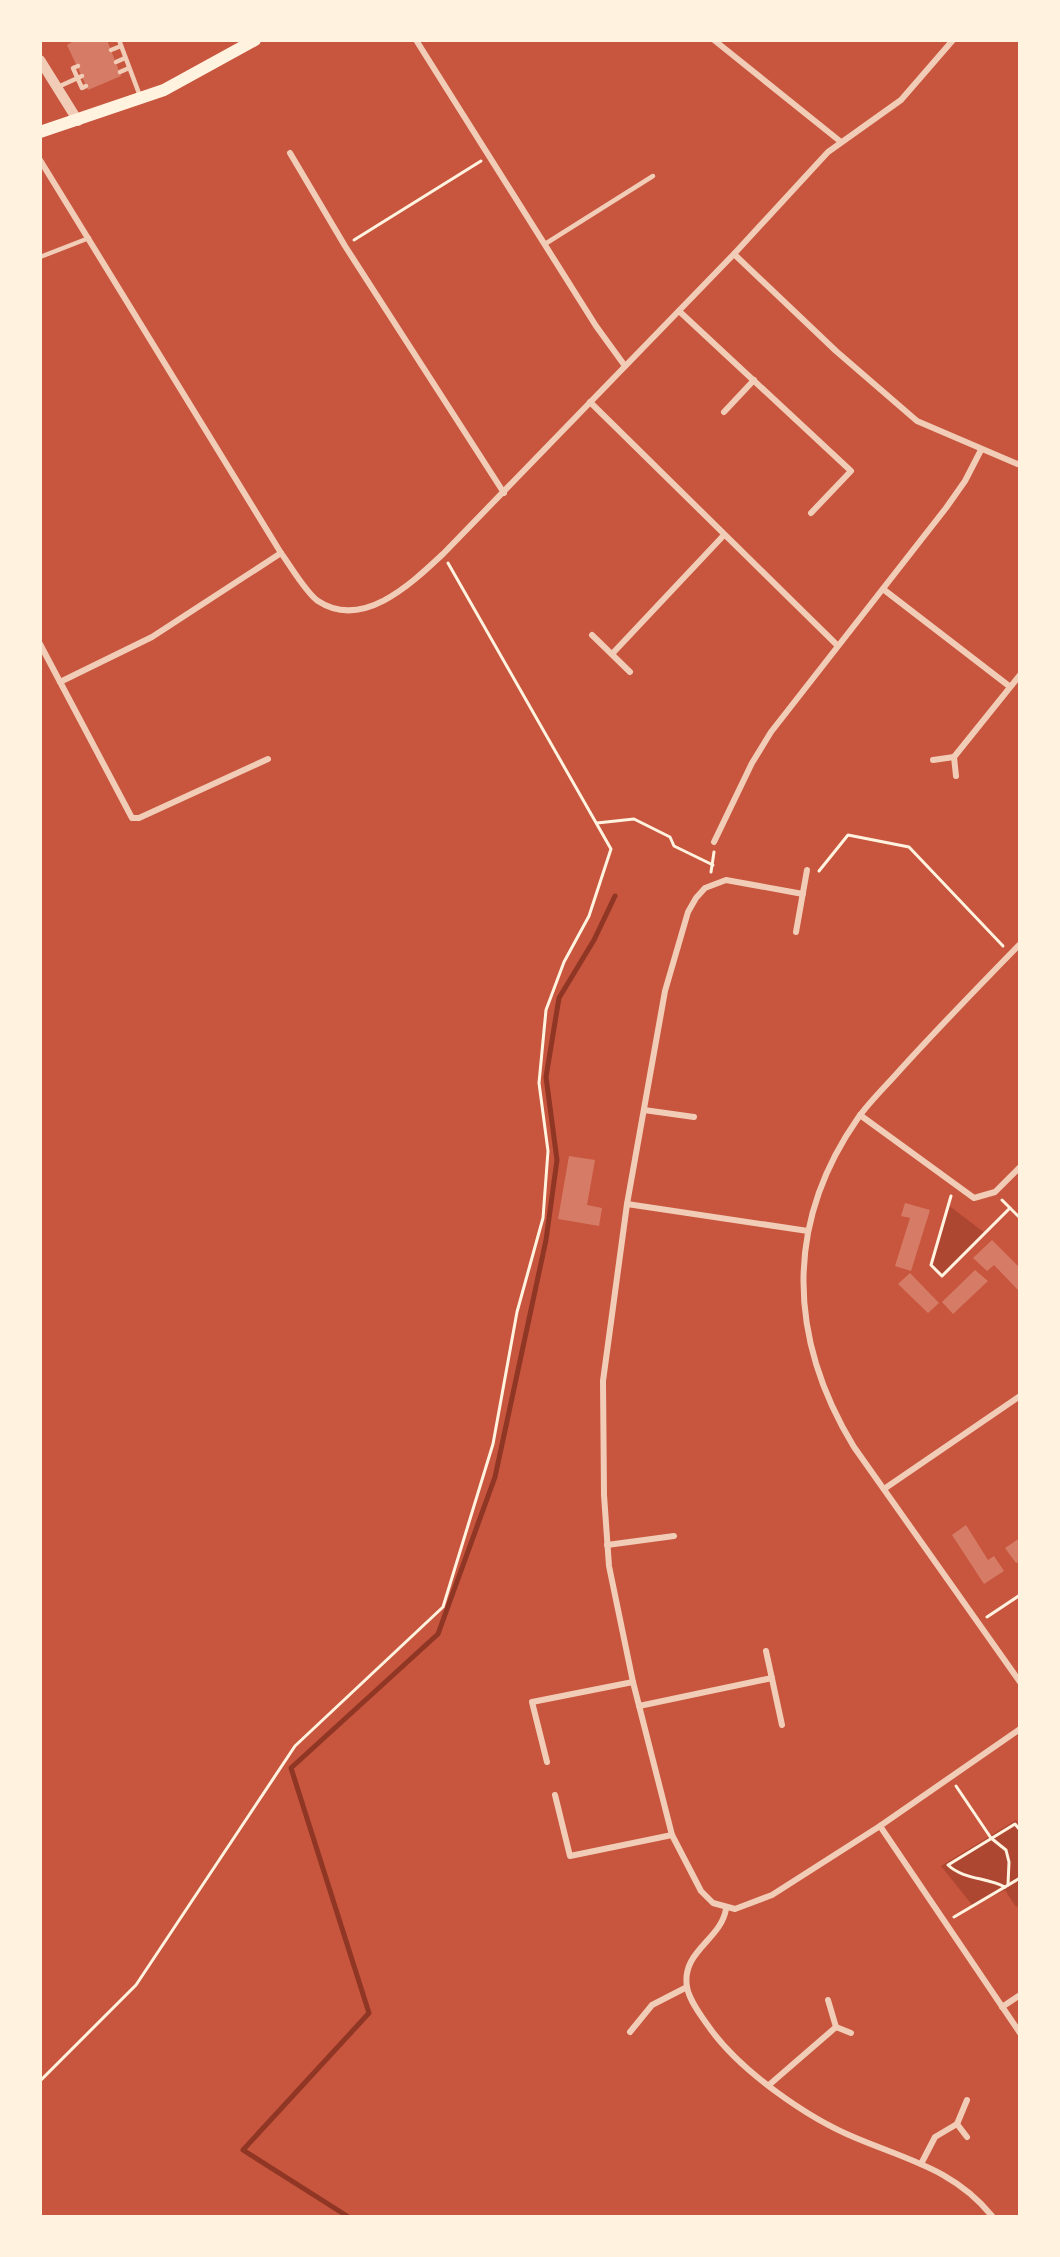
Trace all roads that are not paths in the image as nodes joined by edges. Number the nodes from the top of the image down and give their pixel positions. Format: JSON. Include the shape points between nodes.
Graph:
{"nodes":[{"id":1,"x":255,"y":40,"type":"edge"},
{"id":2,"x":416,"y":40,"type":"edge"},
{"id":3,"x":714,"y":40,"type":"edge"},
{"id":4,"x":953,"y":40,"type":"edge"},
{"id":5,"x":120,"y":43,"type":"edge"},
{"id":6,"x":111,"y":50,"type":"dead end"},
{"id":7,"x":126,"y":58,"type":"junction"},
{"id":8,"x":40,"y":60,"type":"edge"},
{"id":9,"x":116,"y":62,"type":"dead end"},
{"id":10,"x":78,"y":66,"type":"dead end"},
{"id":11,"x":129,"y":68,"type":"junction"},
{"id":12,"x":120,"y":72,"type":"dead end"},
{"id":13,"x":80,"y":77,"type":"junction"},
{"id":14,"x":86,"y":86,"type":"dead end"},
{"id":15,"x":58,"y":87,"type":"junction"},
{"id":16,"x":141,"y":98,"type":"junction"},
{"id":17,"x":78,"y":121,"type":"junction"},
{"id":18,"x":40,"y":132,"type":"edge"},
{"id":19,"x":841,"y":142,"type":"junction"},
{"id":20,"x":290,"y":153,"type":"dead end"},
{"id":21,"x":40,"y":160,"type":"edge"},
{"id":22,"x":653,"y":176,"type":"dead end"},
{"id":23,"x":90,"y":238,"type":"junction"},
{"id":24,"x":544,"y":244,"type":"junction"},
{"id":25,"x":734,"y":254,"type":"junction"},
{"id":26,"x":40,"y":257,"type":"edge"},
{"id":27,"x":679,"y":311,"type":"junction"},
{"id":28,"x":625,"y":366,"type":"junction"},
{"id":29,"x":754,"y":381,"type":"junction"},
{"id":30,"x":590,"y":402,"type":"junction"},
{"id":31,"x":724,"y":412,"type":"dead end"},
{"id":32,"x":981,"y":450,"type":"junction"},
{"id":33,"x":1020,"y":465,"type":"edge"},
{"id":34,"x":504,"y":493,"type":"junction"},
{"id":35,"x":811,"y":513,"type":"dead end"},
{"id":36,"x":724,"y":535,"type":"junction"},
{"id":37,"x":281,"y":553,"type":"junction"},
{"id":38,"x":883,"y":589,"type":"junction"},
{"id":39,"x":592,"y":635,"type":"dead end"},
{"id":40,"x":40,"y":644,"type":"edge"},
{"id":41,"x":837,"y":645,"type":"junction"},
{"id":42,"x":612,"y":654,"type":"junction"},
{"id":43,"x":630,"y":672,"type":"dead end"},
{"id":44,"x":1020,"y":675,"type":"edge"},
{"id":45,"x":60,"y":682,"type":"junction"},
{"id":46,"x":1009,"y":686,"type":"junction"},
{"id":47,"x":954,"y":757,"type":"junction"},
{"id":48,"x":268,"y":759,"type":"dead end"},
{"id":49,"x":933,"y":760,"type":"dead end"},
{"id":50,"x":956,"y":776,"type":"dead end"},
{"id":51,"x":714,"y":842,"type":"road end"},
{"id":52,"x":807,"y":870,"type":"road end"},
{"id":53,"x":803,"y":894,"type":"junction"},
{"id":54,"x":796,"y":932,"type":"dead end"},
{"id":55,"x":1020,"y":945,"type":"edge"},
{"id":56,"x":644,"y":1110,"type":"junction"},
{"id":57,"x":860,"y":1115,"type":"junction"},
{"id":58,"x":694,"y":1117,"type":"dead end"},
{"id":59,"x":1020,"y":1167,"type":"edge"},
{"id":60,"x":627,"y":1204,"type":"junction"},
{"id":61,"x":808,"y":1231,"type":"junction"},
{"id":62,"x":1020,"y":1396,"type":"edge"},
{"id":63,"x":884,"y":1489,"type":"junction"},
{"id":64,"x":674,"y":1536,"type":"dead end"},
{"id":65,"x":607,"y":1545,"type":"junction"},
{"id":66,"x":766,"y":1651,"type":"dead end"},
{"id":67,"x":772,"y":1678,"type":"junction"},
{"id":68,"x":633,"y":1682,"type":"junction"},
{"id":69,"x":1020,"y":1682,"type":"edge"},
{"id":70,"x":639,"y":1706,"type":"junction"},
{"id":71,"x":782,"y":1725,"type":"dead end"},
{"id":72,"x":1020,"y":1729,"type":"edge"},
{"id":73,"x":547,"y":1762,"type":"dead end"},
{"id":74,"x":555,"y":1795,"type":"dead end"},
{"id":75,"x":880,"y":1826,"type":"junction"},
{"id":76,"x":672,"y":1835,"type":"junction"},
{"id":77,"x":726,"y":1909,"type":"junction"},
{"id":78,"x":687,"y":1987,"type":"junction"},
{"id":79,"x":1020,"y":1995,"type":"edge"},
{"id":80,"x":828,"y":2000,"type":"dead end"},
{"id":81,"x":1002,"y":2007,"type":"junction"},
{"id":82,"x":836,"y":2027,"type":"junction"},
{"id":83,"x":630,"y":2032,"type":"dead end"},
{"id":84,"x":851,"y":2033,"type":"dead end"},
{"id":85,"x":1020,"y":2033,"type":"edge"},
{"id":86,"x":769,"y":2085,"type":"junction"},
{"id":87,"x":967,"y":2100,"type":"dead end"},
{"id":88,"x":957,"y":2124,"type":"junction"},
{"id":89,"x":967,"y":2137,"type":"dead end"},
{"id":90,"x":921,"y":2164,"type":"junction"},
{"id":91,"x":992,"y":2217,"type":"edge"}],
"edges":[{"from":1,"to":16,"type":"main road","via":[[164,90]]},
{"from":2,"to":24,"type":"street"},
{"from":3,"to":19,"type":"street"},
{"from":4,"to":19,"type":"street","via":[[901,100]]},
{"from":5,"to":6,"type":"lane"},
{"from":5,"to":7,"type":"lane"},
{"from":7,"to":9,"type":"lane"},
{"from":7,"to":11,"type":"lane"},
{"from":8,"to":15,"type":"street"},
{"from":10,"to":13,"type":"lane","via":[[73,68]]},
{"from":11,"to":12,"type":"lane"},
{"from":11,"to":16,"type":"lane"},
{"from":13,"to":14,"type":"lane","via":[[82,88]]},
{"from":13,"to":15,"type":"lane"},
{"from":15,"to":17,"type":"street"},
{"from":16,"to":17,"type":"main road"},
{"from":17,"to":18,"type":"main road"},
{"from":19,"to":25,"type":"street"},
{"from":20,"to":34,"type":"street"},
{"from":21,"to":23,"type":"street"},
{"from":22,"to":24,"type":"lane"},
{"from":23,"to":26,"type":"lane"},
{"from":23,"to":37,"type":"street"},
{"from":24,"to":28,"type":"street"},
{"from":25,"to":27,"type":"street"},
{"from":25,"to":32,"type":"street","via":[[917,421]]},
{"from":27,"to":28,"type":"street"},
{"from":27,"to":29,"type":"street"},
{"from":28,"to":30,"type":"street"},
{"from":29,"to":31,"type":"street"},
{"from":29,"to":35,"type":"street","via":[[851,471]]},
{"from":30,"to":34,"type":"street"},
{"from":30,"to":36,"type":"street"},
{"from":32,"to":33,"type":"street"},
{"from":32,"to":38,"type":"street","via":[[946,508]]},
{"from":34,"to":37,"type":"street","via":[[412,583],[365,608],[338,609],[317,601]]},
{"from":36,"to":41,"type":"street"},
{"from":36,"to":42,"type":"street"},
{"from":37,"to":45,"type":"street","via":[[152,637]]},
{"from":38,"to":41,"type":"street"},
{"from":38,"to":46,"type":"street"},
{"from":39,"to":42,"type":"street"},
{"from":40,"to":45,"type":"street"},
{"from":41,"to":51,"type":"street","via":[[771,732]]},
{"from":42,"to":43,"type":"street"},
{"from":44,"to":46,"type":"street"},
{"from":45,"to":48,"type":"street","via":[[132,818]]},
{"from":46,"to":47,"type":"street"},
{"from":47,"to":49,"type":"street"},
{"from":47,"to":50,"type":"street"},
{"from":52,"to":53,"type":"street"},
{"from":53,"to":54,"type":"street"},
{"from":53,"to":56,"type":"street","via":[[726,880],[705,888],[688,912],[673,961]]},
{"from":55,"to":57,"type":"street","via":[[945,1020]]},
{"from":56,"to":58,"type":"street"},
{"from":56,"to":60,"type":"street"},
{"from":57,"to":59,"type":"street","via":[[974,1198],[995,1192]]},
{"from":57,"to":61,"type":"street","via":[[823,1180]]},
{"from":60,"to":61,"type":"street"},
{"from":60,"to":65,"type":"street","via":[[603,1381]]},
{"from":61,"to":63,"type":"street","via":[[803,1305],[816,1369],[834,1412]]},
{"from":62,"to":63,"type":"street"},
{"from":63,"to":69,"type":"street"},
{"from":64,"to":65,"type":"street"},
{"from":65,"to":68,"type":"street"},
{"from":66,"to":67,"type":"street"},
{"from":67,"to":70,"type":"street"},
{"from":67,"to":71,"type":"street"},
{"from":68,"to":70,"type":"street"},
{"from":68,"to":73,"type":"street","via":[[532,1702]]},
{"from":70,"to":76,"type":"street"},
{"from":72,"to":75,"type":"street"},
{"from":74,"to":76,"type":"street","via":[[570,1856]]},
{"from":75,"to":77,"type":"street","via":[[772,1895],[747,1907]]},
{"from":75,"to":81,"type":"street"},
{"from":76,"to":77,"type":"street","via":[[701,1891]]},
{"from":77,"to":78,"type":"street","via":[[722,1924],[692,1956]]},
{"from":78,"to":83,"type":"street","via":[[652,2005]]},
{"from":78,"to":86,"type":"street","via":[[717,2038],[734,2058]]},
{"from":79,"to":81,"type":"street"},
{"from":80,"to":82,"type":"street"},
{"from":81,"to":85,"type":"street"},
{"from":82,"to":84,"type":"street"},
{"from":82,"to":86,"type":"street"},
{"from":86,"to":90,"type":"street","via":[[836,2129]]},
{"from":87,"to":88,"type":"street"},
{"from":88,"to":89,"type":"street"},
{"from":88,"to":90,"type":"street","via":[[935,2138]]},
{"from":90,"to":91,"type":"street","via":[[962,2187]]}]}
